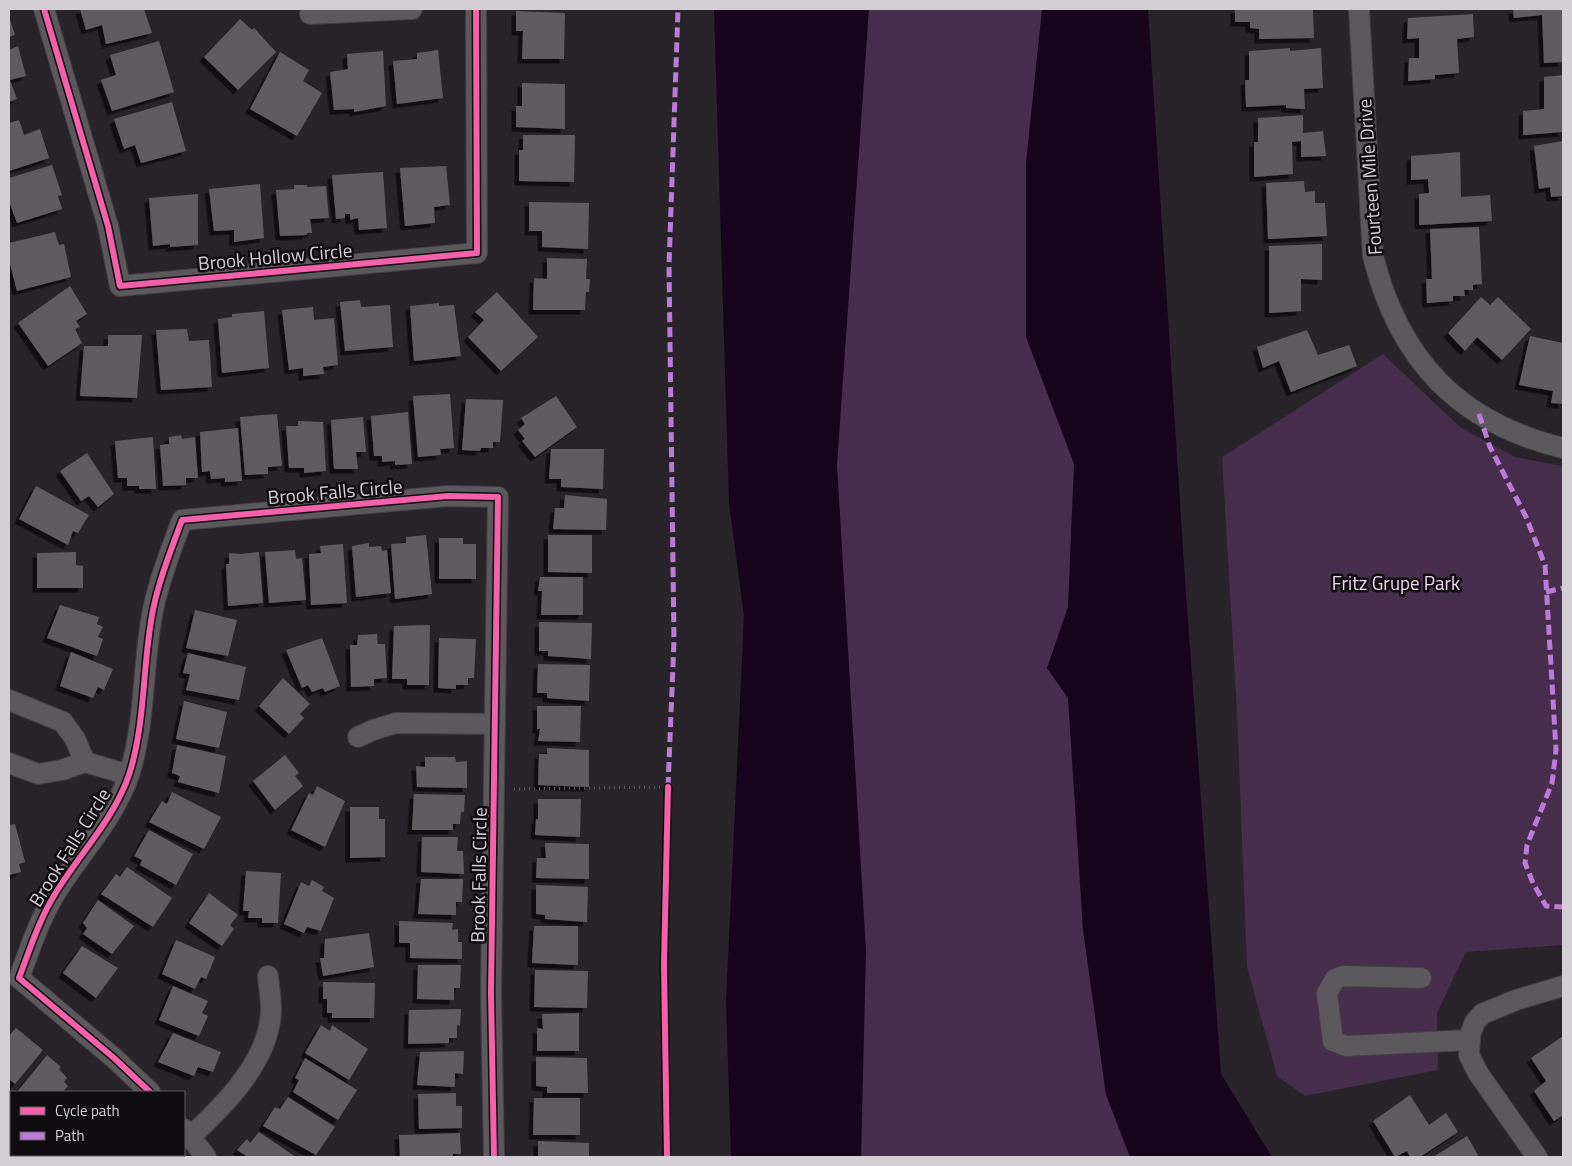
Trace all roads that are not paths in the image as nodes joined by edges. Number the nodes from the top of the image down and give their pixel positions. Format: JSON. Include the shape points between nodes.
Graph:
{"nodes":[{"id":1,"x":44,"y":9,"type":"edge"},
{"id":2,"x":412,"y":9,"type":"edge"},
{"id":3,"x":476,"y":9,"type":"edge"},
{"id":4,"x":1358,"y":9,"type":"edge"},
{"id":5,"x":310,"y":14,"type":"dead end"},
{"id":6,"x":1563,"y":448,"type":"edge"},
{"id":7,"x":9,"y":700,"type":"edge"},
{"id":8,"x":495,"y":724,"type":"junction"},
{"id":9,"x":358,"y":737,"type":"dead end"},
{"id":10,"x":85,"y":762,"type":"junction"},
{"id":11,"x":9,"y":764,"type":"edge"},
{"id":12,"x":128,"y":776,"type":"junction"},
{"id":13,"x":268,"y":976,"type":"dead end"},
{"id":14,"x":1421,"y":978,"type":"dead end"},
{"id":15,"x":1563,"y":986,"type":"edge"},
{"id":16,"x":1470,"y":1037,"type":"junction"},
{"id":17,"x":149,"y":1091,"type":"edge"},
{"id":18,"x":187,"y":1133,"type":"edge"},
{"id":19,"x":206,"y":1157,"type":"edge"},
{"id":20,"x":494,"y":1157,"type":"edge"},
{"id":21,"x":1537,"y":1157,"type":"edge"}],
"edges":[{"from":1,"to":3,"type":"street","name":"Brook Hollow Circle","via":[[103,208],[120,286],[477,253]]},
{"from":2,"to":5,"type":"street"},
{"from":4,"to":6,"type":"street","name":"Fourteen Mile Drive","via":[[1373,256],[1380,286],[1404,339],[1444,387],[1467,406],[1497,425],[1535,441]]},
{"from":7,"to":10,"type":"street","name":"Brook Falls Circle","via":[[63,722],[75,738]]},
{"from":8,"to":9,"type":"street","via":[[396,723]]},
{"from":8,"to":12,"type":"street","name":"Brook Falls Circle","via":[[498,497],[448,496],[182,520],[153,611],[141,720]]},
{"from":8,"to":20,"type":"street","name":"Brook Falls Circle","via":[[491,993]]},
{"from":10,"to":11,"type":"street","name":"Brook Falls Circle","via":[[38,774]]},
{"from":10,"to":12,"type":"street","name":"Brook Falls Circle"},
{"from":12,"to":17,"type":"street","name":"Brook Falls Circle","via":[[107,820],[39,922],[19,978]]},
{"from":13,"to":18,"type":"street","via":[[271,1011],[259,1053],[240,1085],[219,1111]]},
{"from":14,"to":16,"type":"street","via":[[1343,976],[1335,979],[1327,993],[1333,1041],[1346,1046]]},
{"from":15,"to":16,"type":"street","via":[[1482,1014],[1475,1022]]},
{"from":16,"to":21,"type":"street","via":[[1469,1055],[1478,1073]]},
{"from":18,"to":19,"type":"street"}]}
